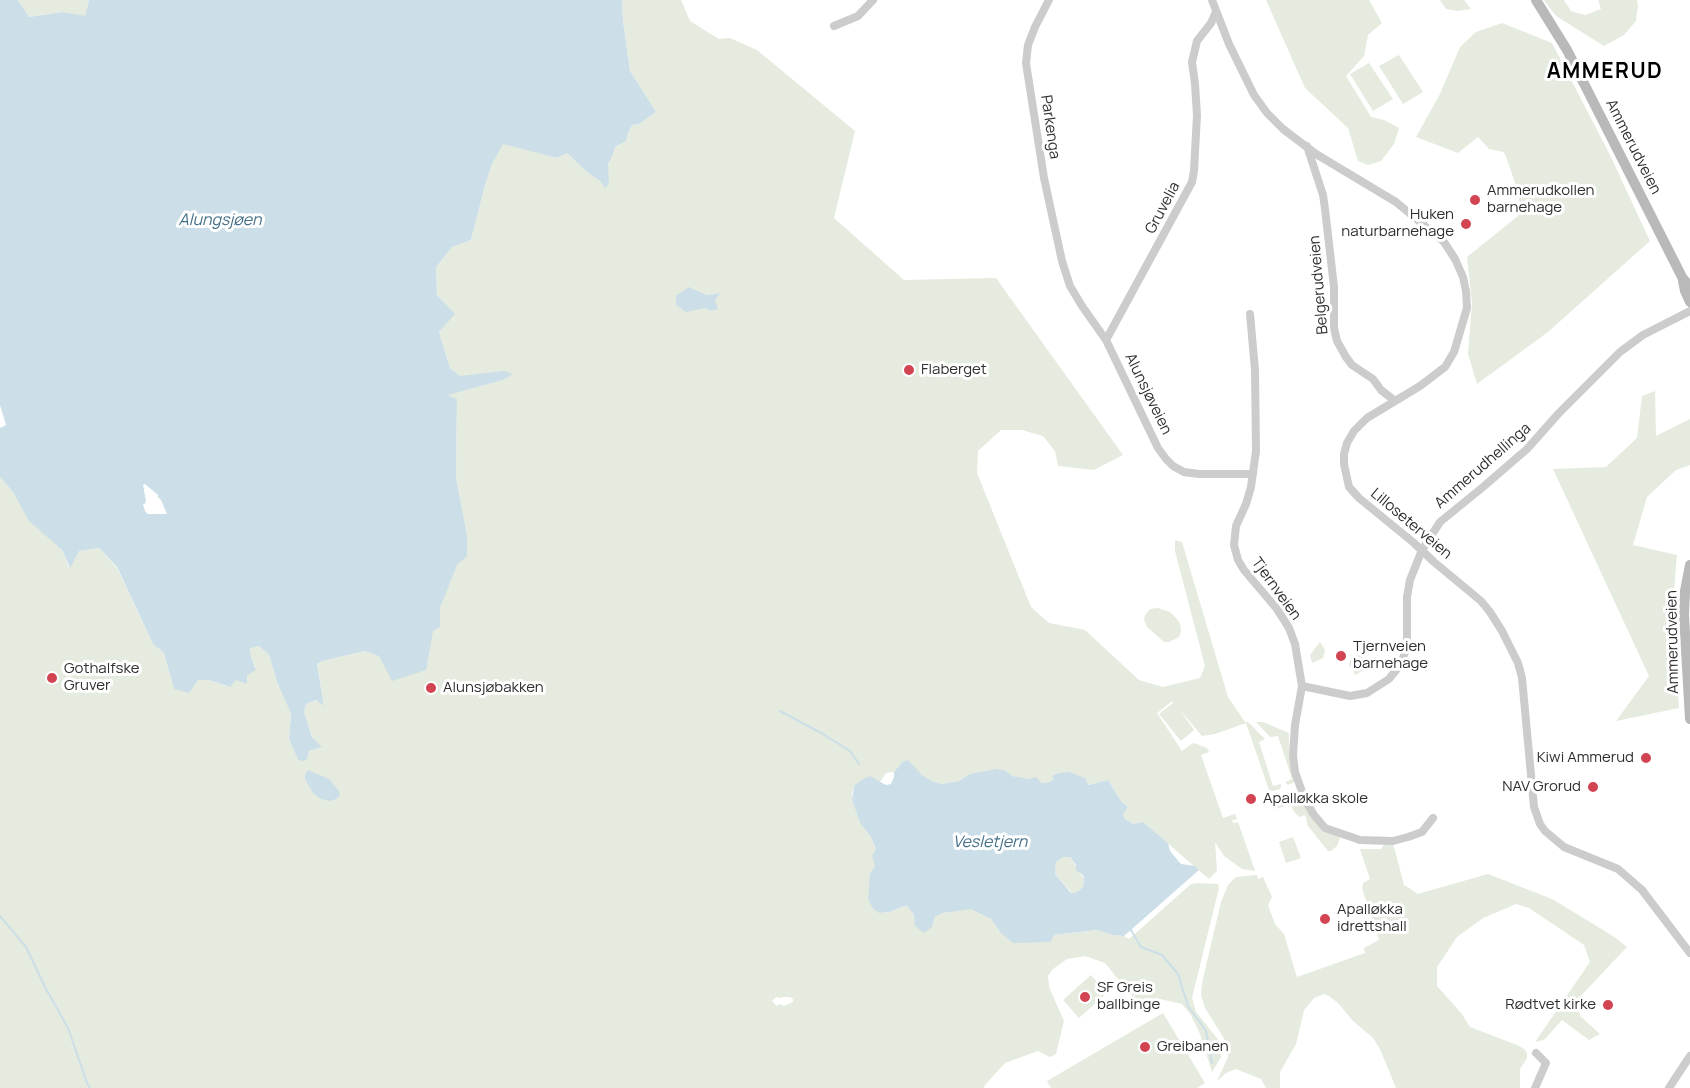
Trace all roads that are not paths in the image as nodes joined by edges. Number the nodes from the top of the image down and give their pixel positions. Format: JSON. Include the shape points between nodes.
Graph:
{"nodes":[{"id":1,"x":873,"y":0,"type":"edge"},
{"id":2,"x":1049,"y":0,"type":"edge"},
{"id":3,"x":1212,"y":0,"type":"edge"},
{"id":4,"x":1536,"y":0,"type":"edge"},
{"id":5,"x":1216,"y":12,"type":"junction"},
{"id":6,"x":834,"y":26,"type":"dead end"},
{"id":7,"x":1306,"y":146,"type":"junction"},
{"id":8,"x":1062,"y":261,"type":"joint"},
{"id":9,"x":1682,"y":278,"type":"junction"},
{"id":10,"x":1690,"y":287,"type":"edge"},
{"id":11,"x":1690,"y":302,"type":"edge"},
{"id":12,"x":1690,"y":311,"type":"edge"},
{"id":13,"x":1250,"y":314,"type":"dead end"},
{"id":14,"x":1106,"y":340,"type":"junction"},
{"id":15,"x":1395,"y":401,"type":"junction"},
{"id":16,"x":1253,"y":474,"type":"junction"},
{"id":17,"x":1422,"y":550,"type":"junction"},
{"id":18,"x":1690,"y":565,"type":"edge"},
{"id":19,"x":1302,"y":687,"type":"junction"},
{"id":20,"x":1690,"y":719,"type":"edge"},
{"id":21,"x":1433,"y":818,"type":"dead end"},
{"id":22,"x":1690,"y":954,"type":"edge"},
{"id":23,"x":1536,"y":1053,"type":"dead end"},
{"id":24,"x":1690,"y":1056,"type":"edge"},
{"id":25,"x":1535,"y":1088,"type":"edge"},
{"id":26,"x":1669,"y":1088,"type":"edge"}],
"edges":[{"from":1,"to":6,"type":"street","via":[[858,16]]},
{"from":2,"to":8,"type":"street","name":"Parkenga","via":[[1028,45],[1026,63]]},
{"from":3,"to":5,"type":"street","name":"Lilloseterveien"},
{"from":4,"to":9,"type":"street","name":"Ammerudveien","via":[[1572,59]]},
{"from":5,"to":7,"type":"street","name":"Lilloseterveien","via":[[1254,95],[1283,129]]},
{"from":5,"to":14,"type":"street","name":"Gruvelia","via":[[1197,41],[1192,62],[1197,115],[1192,182]]},
{"from":7,"to":15,"type":"street","name":"Belgerudveien","via":[[1323,195],[1337,340],[1352,365]]},
{"from":7,"to":15,"type":"street","name":"Lilloseterveien","via":[[1419,220],[1451,250],[1463,277],[1467,308],[1454,352],[1445,367]]},
{"from":8,"to":14,"type":"street","name":"Alunsjøveien","via":[[1070,286]]},
{"from":9,"to":10,"type":"street","name":"Ammerudveien"},
{"from":9,"to":11,"type":"street","name":"Ammerudveien"},
{"from":12,"to":17,"type":"street","name":"Ammerudhellinga","via":[[1620,352],[1527,449],[1440,522]]},
{"from":13,"to":16,"type":"street","name":"Tjernveien","via":[[1255,370]]},
{"from":14,"to":16,"type":"street","name":"Alunsjøveien","via":[[1158,448],[1173,466],[1189,473]]},
{"from":15,"to":17,"type":"street","name":"Lilloseterveien","via":[[1354,431],[1347,443],[1344,464],[1349,487]]},
{"from":16,"to":19,"type":"street","name":"Tjernveien","via":[[1236,526],[1236,553],[1244,570],[1292,634]]},
{"from":17,"to":19,"type":"street","name":"Ammerudhellinga","via":[[1407,597],[1405,652],[1389,679],[1367,693],[1350,696]]},
{"from":17,"to":22,"type":"street","name":"Lilloseterveien","via":[[1480,600],[1518,663],[1534,807],[1545,831],[1564,847],[1618,868],[1642,890]]},
{"from":18,"to":20,"type":"street","name":"Ammerudveien","via":[[1684,615]]},
{"from":19,"to":21,"type":"street","name":"Tjernveien","via":[[1293,740],[1295,772],[1305,800],[1325,828],[1360,840],[1393,841],[1422,832]]},
{"from":23,"to":25,"type":"street","via":[[1546,1063]]},
{"from":24,"to":26,"type":"street"}]}
